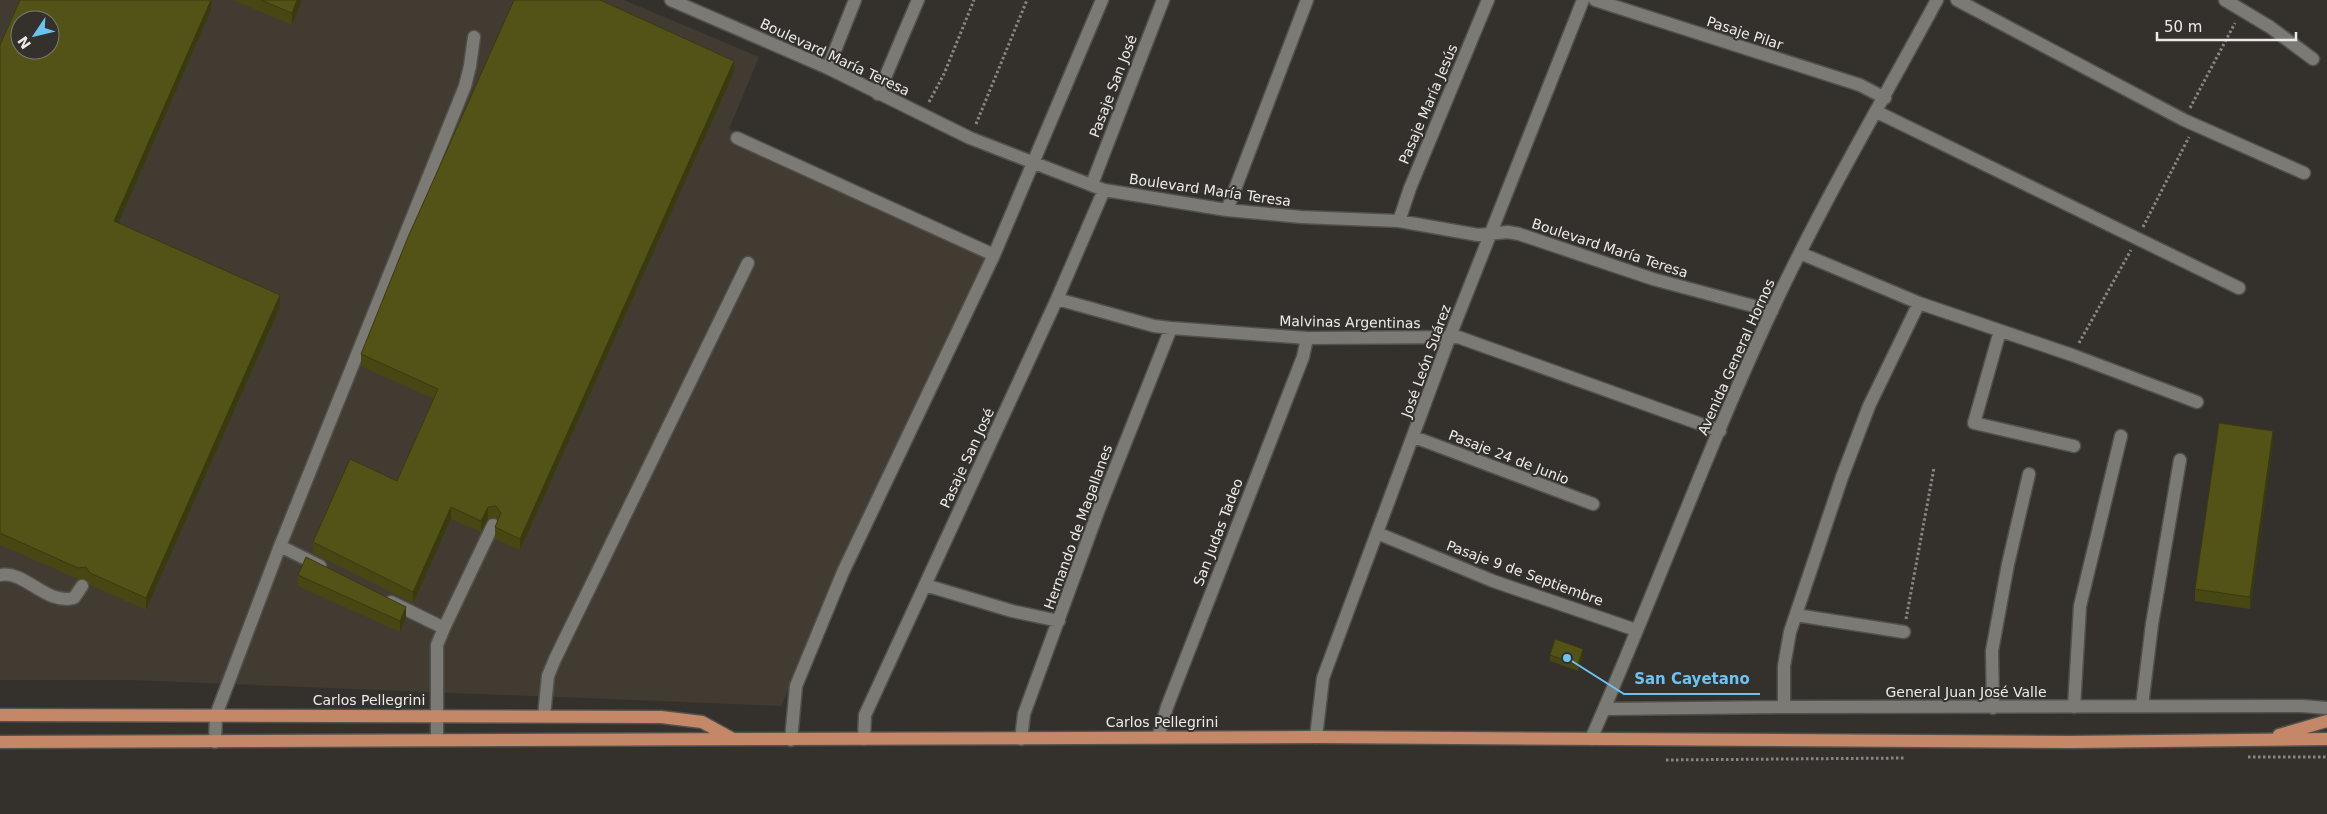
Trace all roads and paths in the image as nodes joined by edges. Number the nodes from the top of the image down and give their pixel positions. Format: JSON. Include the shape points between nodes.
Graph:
{"nodes":[{"id":1,"x":671,"y":0,"type":"edge"},
{"id":2,"x":855,"y":0,"type":"edge"},
{"id":3,"x":918,"y":0,"type":"edge"},
{"id":4,"x":974,"y":0,"type":"edge"},
{"id":5,"x":1028,"y":0,"type":"edge"},
{"id":6,"x":1102,"y":0,"type":"edge"},
{"id":7,"x":1163,"y":0,"type":"edge"},
{"id":8,"x":1307,"y":0,"type":"edge"},
{"id":9,"x":1488,"y":0,"type":"edge"},
{"id":10,"x":1583,"y":0,"type":"edge"},
{"id":11,"x":1595,"y":0,"type":"edge"},
{"id":12,"x":1937,"y":0,"type":"edge"},
{"id":13,"x":1957,"y":0,"type":"edge"},
{"id":14,"x":2225,"y":0,"type":"edge"},
{"id":15,"x":2243,"y":9,"type":"junction"},
{"id":16,"x":474,"y":37,"type":"dead end"},
{"id":17,"x":2313,"y":59,"type":"dead end"},
{"id":18,"x":828,"y":68,"type":"junction"},
{"id":19,"x":878,"y":94,"type":"junction"},
{"id":20,"x":1885,"y":98,"type":"junction"},
{"id":21,"x":1877,"y":112,"type":"junction"},
{"id":22,"x":922,"y":115,"type":"junction"},
{"id":23,"x":2184,"y":120,"type":"junction"},
{"id":24,"x":737,"y":138,"type":"dead end"},
{"id":25,"x":970,"y":138,"type":"junction"},
{"id":26,"x":1033,"y":164,"type":"junction"},
{"id":27,"x":2304,"y":173,"type":"dead end"},
{"id":28,"x":1092,"y":184,"type":"junction"},
{"id":29,"x":1104,"y":190,"type":"junction"},
{"id":30,"x":1227,"y":210,"type":"junction"},
{"id":31,"x":1399,"y":221,"type":"junction"},
{"id":32,"x":1490,"y":235,"type":"junction"},
{"id":33,"x":1800,"y":253,"type":"junction"},
{"id":34,"x":994,"y":255,"type":"junction"},
{"id":35,"x":748,"y":263,"type":"dead end"},
{"id":36,"x":2239,"y":288,"type":"dead end"},
{"id":37,"x":1057,"y":299,"type":"junction"},
{"id":38,"x":1919,"y":303,"type":"junction"},
{"id":39,"x":1772,"y":310,"type":"junction"},
{"id":40,"x":1171,"y":328,"type":"junction"},
{"id":41,"x":2000,"y":331,"type":"junction"},
{"id":42,"x":1450,"y":336,"type":"junction"},
{"id":43,"x":1307,"y":338,"type":"junction"},
{"id":44,"x":2197,"y":402,"type":"dead end"},
{"id":45,"x":1720,"y":431,"type":"junction"},
{"id":46,"x":2121,"y":436,"type":"dead end"},
{"id":47,"x":1414,"y":437,"type":"junction"},
{"id":48,"x":2074,"y":446,"type":"dead end"},
{"id":49,"x":2180,"y":460,"type":"dead end"},
{"id":50,"x":1934,"y":468,"type":"dead end"},
{"id":51,"x":2029,"y":474,"type":"dead end"},
{"id":52,"x":1593,"y":504,"type":"dead end"},
{"id":53,"x":493,"y":525,"type":"edge"},
{"id":54,"x":1377,"y":533,"type":"junction"},
{"id":55,"x":280,"y":546,"type":"junction"},
{"id":56,"x":332,"y":572,"type":"edge"},
{"id":57,"x":0,"y":575,"type":"edge"},
{"id":58,"x":925,"y":585,"type":"junction"},
{"id":59,"x":82,"y":586,"type":"edge"},
{"id":60,"x":384,"y":598,"type":"edge"},
{"id":61,"x":1796,"y":615,"type":"junction"},
{"id":62,"x":1059,"y":621,"type":"junction"},
{"id":63,"x":444,"y":628,"type":"junction"},
{"id":64,"x":1636,"y":630,"type":"junction"},
{"id":65,"x":1904,"y":632,"type":"joint"},
{"id":66,"x":2142,"y":706,"type":"junction"},
{"id":67,"x":1784,"y":707,"type":"junction"},
{"id":68,"x":2074,"y":707,"type":"junction"},
{"id":69,"x":1993,"y":708,"type":"junction"},
{"id":70,"x":2327,"y":708,"type":"edge"},
{"id":71,"x":1604,"y":709,"type":"junction"},
{"id":72,"x":0,"y":715,"type":"edge"},
{"id":73,"x":216,"y":715,"type":"junction"},
{"id":74,"x":437,"y":715,"type":"junction"},
{"id":75,"x":544,"y":716,"type":"junction"},
{"id":76,"x":2327,"y":721,"type":"edge"},
{"id":77,"x":1316,"y":736,"type":"junction"},
{"id":78,"x":1158,"y":737,"type":"junction"},
{"id":79,"x":1021,"y":738,"type":"junction"},
{"id":80,"x":437,"y":739,"type":"junction"},
{"id":81,"x":733,"y":739,"type":"junction"},
{"id":82,"x":864,"y":739,"type":"junction"},
{"id":83,"x":1591,"y":739,"type":"junction"},
{"id":84,"x":2327,"y":739,"type":"edge"},
{"id":85,"x":791,"y":740,"type":"junction"},
{"id":86,"x":2264,"y":740,"type":"junction"},
{"id":87,"x":0,"y":742,"type":"edge"},
{"id":88,"x":215,"y":742,"type":"junction"}],
"edges":[{"from":1,"to":18,"type":"street","name":"Boulevard María Teresa"},
{"from":2,"to":18,"type":"street"},
{"from":3,"to":19,"type":"street"},
{"from":4,"to":22,"type":"path","via":[[944,74]]},
{"from":5,"to":25,"type":"path"},
{"from":6,"to":26,"type":"street"},
{"from":7,"to":28,"type":"street","name":"Pasaje San José"},
{"from":8,"to":30,"type":"street"},
{"from":9,"to":31,"type":"street","name":"Pasaje María Jesús"},
{"from":10,"to":32,"type":"street","name":"José León Suárez"},
{"from":11,"to":20,"type":"street","name":"Pasaje Pilar","via":[[1860,85]]},
{"from":12,"to":20,"type":"street","name":"Avenida General Hornos"},
{"from":13,"to":23,"type":"street"},
{"from":14,"to":15,"type":"street"},
{"from":15,"to":17,"type":"street"},
{"from":15,"to":23,"type":"path"},
{"from":16,"to":55,"type":"street","via":[[465,86]]},
{"from":18,"to":19,"type":"street","name":"Boulevard María Teresa"},
{"from":19,"to":22,"type":"street","name":"Boulevard María Teresa"},
{"from":20,"to":21,"type":"street","name":"Avenida General Hornos"},
{"from":21,"to":33,"type":"street","name":"Avenida General Hornos"},
{"from":21,"to":36,"type":"street"},
{"from":22,"to":25,"type":"street","name":"Boulevard María Teresa"},
{"from":23,"to":27,"type":"street"},
{"from":24,"to":34,"type":"street"},
{"from":25,"to":26,"type":"street","name":"Boulevard María Teresa"},
{"from":26,"to":28,"type":"street","name":"Boulevard María Teresa"},
{"from":26,"to":34,"type":"street"},
{"from":28,"to":29,"type":"street","name":"Boulevard María Teresa"},
{"from":29,"to":30,"type":"street","name":"Boulevard María Teresa"},
{"from":29,"to":37,"type":"street","name":"Pasaje San José"},
{"from":30,"to":31,"type":"street","name":"Boulevard María Teresa"},
{"from":31,"to":32,"type":"street","name":"Boulevard María Teresa"},
{"from":32,"to":39,"type":"street","name":"Boulevard María Teresa","via":[[1519,234],[1653,279]]},
{"from":32,"to":42,"type":"street","name":"José León Suárez"},
{"from":33,"to":38,"type":"street"},
{"from":33,"to":39,"type":"street","name":"Avenida General Hornos"},
{"from":34,"to":85,"type":"street","via":[[839,581],[796,686]]},
{"from":35,"to":75,"type":"street","via":[[555,659],[548,676]]},
{"from":37,"to":40,"type":"street","name":"Malvinas Argentinas"},
{"from":37,"to":58,"type":"street","name":"Pasaje San José"},
{"from":38,"to":41,"type":"street"},
{"from":38,"to":61,"type":"street","via":[[1858,432]]},
{"from":39,"to":45,"type":"street","name":"Avenida General Hornos"},
{"from":40,"to":43,"type":"street","name":"Malvinas Argentinas"},
{"from":40,"to":62,"type":"street","name":"Hernando de Magallanes","via":[[1099,509]]},
{"from":41,"to":44,"type":"street"},
{"from":41,"to":48,"type":"street","via":[[1974,423]]},
{"from":42,"to":43,"type":"street","name":"Malvinas Argentinas","via":[[1432,339]]},
{"from":42,"to":45,"type":"street","name":"Malvinas Argentinas","via":[[1467,339]]},
{"from":42,"to":47,"type":"street","name":"José León Suárez"},
{"from":43,"to":78,"type":"street","name":"San Judas Tadeo","via":[[1303,357]]},
{"from":45,"to":64,"type":"street","name":"Avenida General Hornos"},
{"from":46,"to":68,"type":"street","via":[[2080,606]]},
{"from":47,"to":52,"type":"street","name":"Pasaje 24 de Junio"},
{"from":47,"to":54,"type":"street","name":"José León Suárez"},
{"from":49,"to":66,"type":"street","via":[[2152,624]]},
{"from":50,"to":65,"type":"path"},
{"from":51,"to":69,"type":"street","via":[[1992,651]]},
{"from":53,"to":63,"type":"street"},
{"from":54,"to":64,"type":"street","name":"Pasaje 9 de Septiembre","via":[[1493,581]]},
{"from":54,"to":77,"type":"street","name":"José León Suárez","via":[[1321,685]]},
{"from":55,"to":56,"type":"street"},
{"from":55,"to":73,"type":"street"},
{"from":57,"to":59,"type":"street","via":[[10,574],[58,600],[74,598]]},
{"from":58,"to":62,"type":"street","via":[[1012,611]]},
{"from":58,"to":82,"type":"street","name":"Pasaje San José","via":[[865,715]]},
{"from":60,"to":63,"type":"street"},
{"from":61,"to":65,"type":"street"},
{"from":61,"to":67,"type":"street","via":[[1784,666]]},
{"from":62,"to":79,"type":"street","name":"Hernando de Magallanes","via":[[1024,714]]},
{"from":63,"to":74,"type":"street","via":[[437,645]]},
{"from":64,"to":71,"type":"street","name":"Avenida General Hornos"},
{"from":66,"to":68,"type":"street","name":"General Juan José Valle"},
{"from":66,"to":70,"type":"street","name":"General Juan José Valle"},
{"from":67,"to":69,"type":"street","name":"General Juan José Valle"},
{"from":67,"to":71,"type":"street","name":"General Juan José Valle"},
{"from":68,"to":69,"type":"street","name":"General Juan José Valle"},
{"from":71,"to":83,"type":"street","name":"Avenida General Hornos"},
{"from":72,"to":73,"type":"main road","name":"Carlos Pellegrini"},
{"from":73,"to":74,"type":"main road","name":"Carlos Pellegrini"},
{"from":73,"to":88,"type":"street"},
{"from":74,"to":75,"type":"main road","name":"Carlos Pellegrini"},
{"from":74,"to":80,"type":"street"},
{"from":75,"to":81,"type":"main road","name":"Carlos Pellegrini","via":[[689,720],[702,722]]},
{"from":76,"to":86,"type":"main road"},
{"from":77,"to":78,"type":"main road","name":"Carlos Pellegrini"},
{"from":77,"to":83,"type":"main road","name":"Carlos Pellegrini"},
{"from":78,"to":79,"type":"main road","name":"Carlos Pellegrini"},
{"from":79,"to":82,"type":"main road","name":"Carlos Pellegrini"},
{"from":80,"to":81,"type":"main road","name":"Carlos Pellegrini"},
{"from":80,"to":88,"type":"main road","name":"Carlos Pellegrini"},
{"from":81,"to":85,"type":"main road","name":"Carlos Pellegrini"},
{"from":82,"to":85,"type":"main road","name":"Carlos Pellegrini"},
{"from":83,"to":86,"type":"main road"},
{"from":84,"to":86,"type":"main road"},
{"from":87,"to":88,"type":"main road","name":"Carlos Pellegrini"}]}
